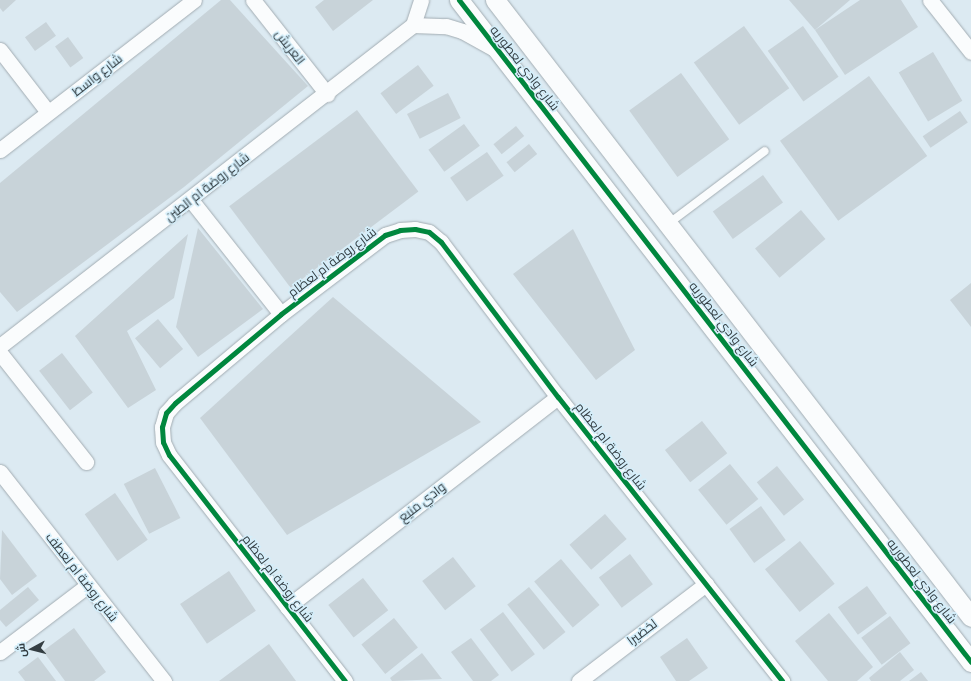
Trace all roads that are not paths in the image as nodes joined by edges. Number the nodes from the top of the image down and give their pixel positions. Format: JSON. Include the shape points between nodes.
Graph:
{"nodes":[{"id":1,"x":194,"y":0,"type":"edge"},
{"id":2,"x":254,"y":0,"type":"edge"},
{"id":3,"x":421,"y":0,"type":"edge"},
{"id":4,"x":459,"y":0,"type":"edge"},
{"id":5,"x":495,"y":0,"type":"edge"},
{"id":6,"x":930,"y":0,"type":"edge"},
{"id":7,"x":413,"y":25,"type":"junction"},
{"id":8,"x":0,"y":50,"type":"edge"},
{"id":9,"x":499,"y":52,"type":"junction"},
{"id":10,"x":971,"y":52,"type":"edge"},
{"id":11,"x":327,"y":94,"type":"junction"},
{"id":12,"x":48,"y":112,"type":"junction"},
{"id":13,"x":0,"y":150,"type":"edge"},
{"id":14,"x":764,"y":151,"type":"dead end"},
{"id":15,"x":191,"y":200,"type":"junction"},
{"id":16,"x":668,"y":224,"type":"junction"},
{"id":17,"x":281,"y":314,"type":"junction"},
{"id":18,"x":0,"y":346,"type":"edge"},
{"id":19,"x":0,"y":352,"type":"edge"},
{"id":20,"x":558,"y":397,"type":"junction"},
{"id":21,"x":86,"y":462,"type":"dead end"},
{"id":22,"x":0,"y":472,"type":"edge"},
{"id":23,"x":706,"y":584,"type":"junction"},
{"id":24,"x":88,"y":586,"type":"junction"},
{"id":25,"x":287,"y":607,"type":"junction"},
{"id":26,"x":971,"y":617,"type":"edge"},
{"id":27,"x":0,"y":652,"type":"edge"},
{"id":28,"x":971,"y":662,"type":"edge"},
{"id":29,"x":164,"y":681,"type":"edge"},
{"id":30,"x":345,"y":681,"type":"edge"},
{"id":31,"x":579,"y":681,"type":"edge"},
{"id":32,"x":782,"y":681,"type":"edge"}],
"edges":[{"from":1,"to":12,"type":"street","name":"شارع واسط"},
{"from":2,"to":11,"type":"street","name":"العريش"},
{"from":3,"to":7,"type":"street"},
{"from":4,"to":9,"type":"street","name":"شارع وادي لعطوريه"},
{"from":5,"to":16,"type":"street","name":"شارع وادي لعطوريه"},
{"from":6,"to":10,"type":"street"},
{"from":7,"to":9,"type":"street","via":[[462,30]]},
{"from":7,"to":11,"type":"street","name":"شارع روضة ام الطين"},
{"from":8,"to":12,"type":"street"},
{"from":9,"to":28,"type":"street","name":"شارع وادي لعطوريه"},
{"from":11,"to":15,"type":"street","name":"شارع روضة ام الطين"},
{"from":12,"to":13,"type":"street","name":"شارع واسط"},
{"from":14,"to":16,"type":"lane"},
{"from":15,"to":17,"type":"street","name":"شارع روضة ام لعظام"},
{"from":15,"to":18,"type":"street","name":"شارع روضة ام الطين"},
{"from":16,"to":26,"type":"street","name":"شارع وادي لعطوريه"},
{"from":17,"to":20,"type":"street","name":"شارع روضة ام لعظام","via":[[385,235],[400,230],[415,229],[429,232],[441,242]]},
{"from":17,"to":25,"type":"street","name":"شارع روضة ام لعظام","via":[[175,403],[166,413],[162,427],[169,455]]},
{"from":19,"to":21,"type":"street"},
{"from":20,"to":23,"type":"street","name":"شارع روضة ام لعظام"},
{"from":20,"to":25,"type":"street","name":"وادي منيع"},
{"from":22,"to":24,"type":"street","name":"شارع روضة ام لعطف"},
{"from":23,"to":31,"type":"street","name":"لخضيرا"},
{"from":23,"to":32,"type":"street","name":"شارع روضة ام لعظام"},
{"from":24,"to":27,"type":"street"},
{"from":24,"to":29,"type":"street","name":"شارع روضة ام لعطف"},
{"from":25,"to":30,"type":"street","name":"شارع روضة ام لعظام"}]}
